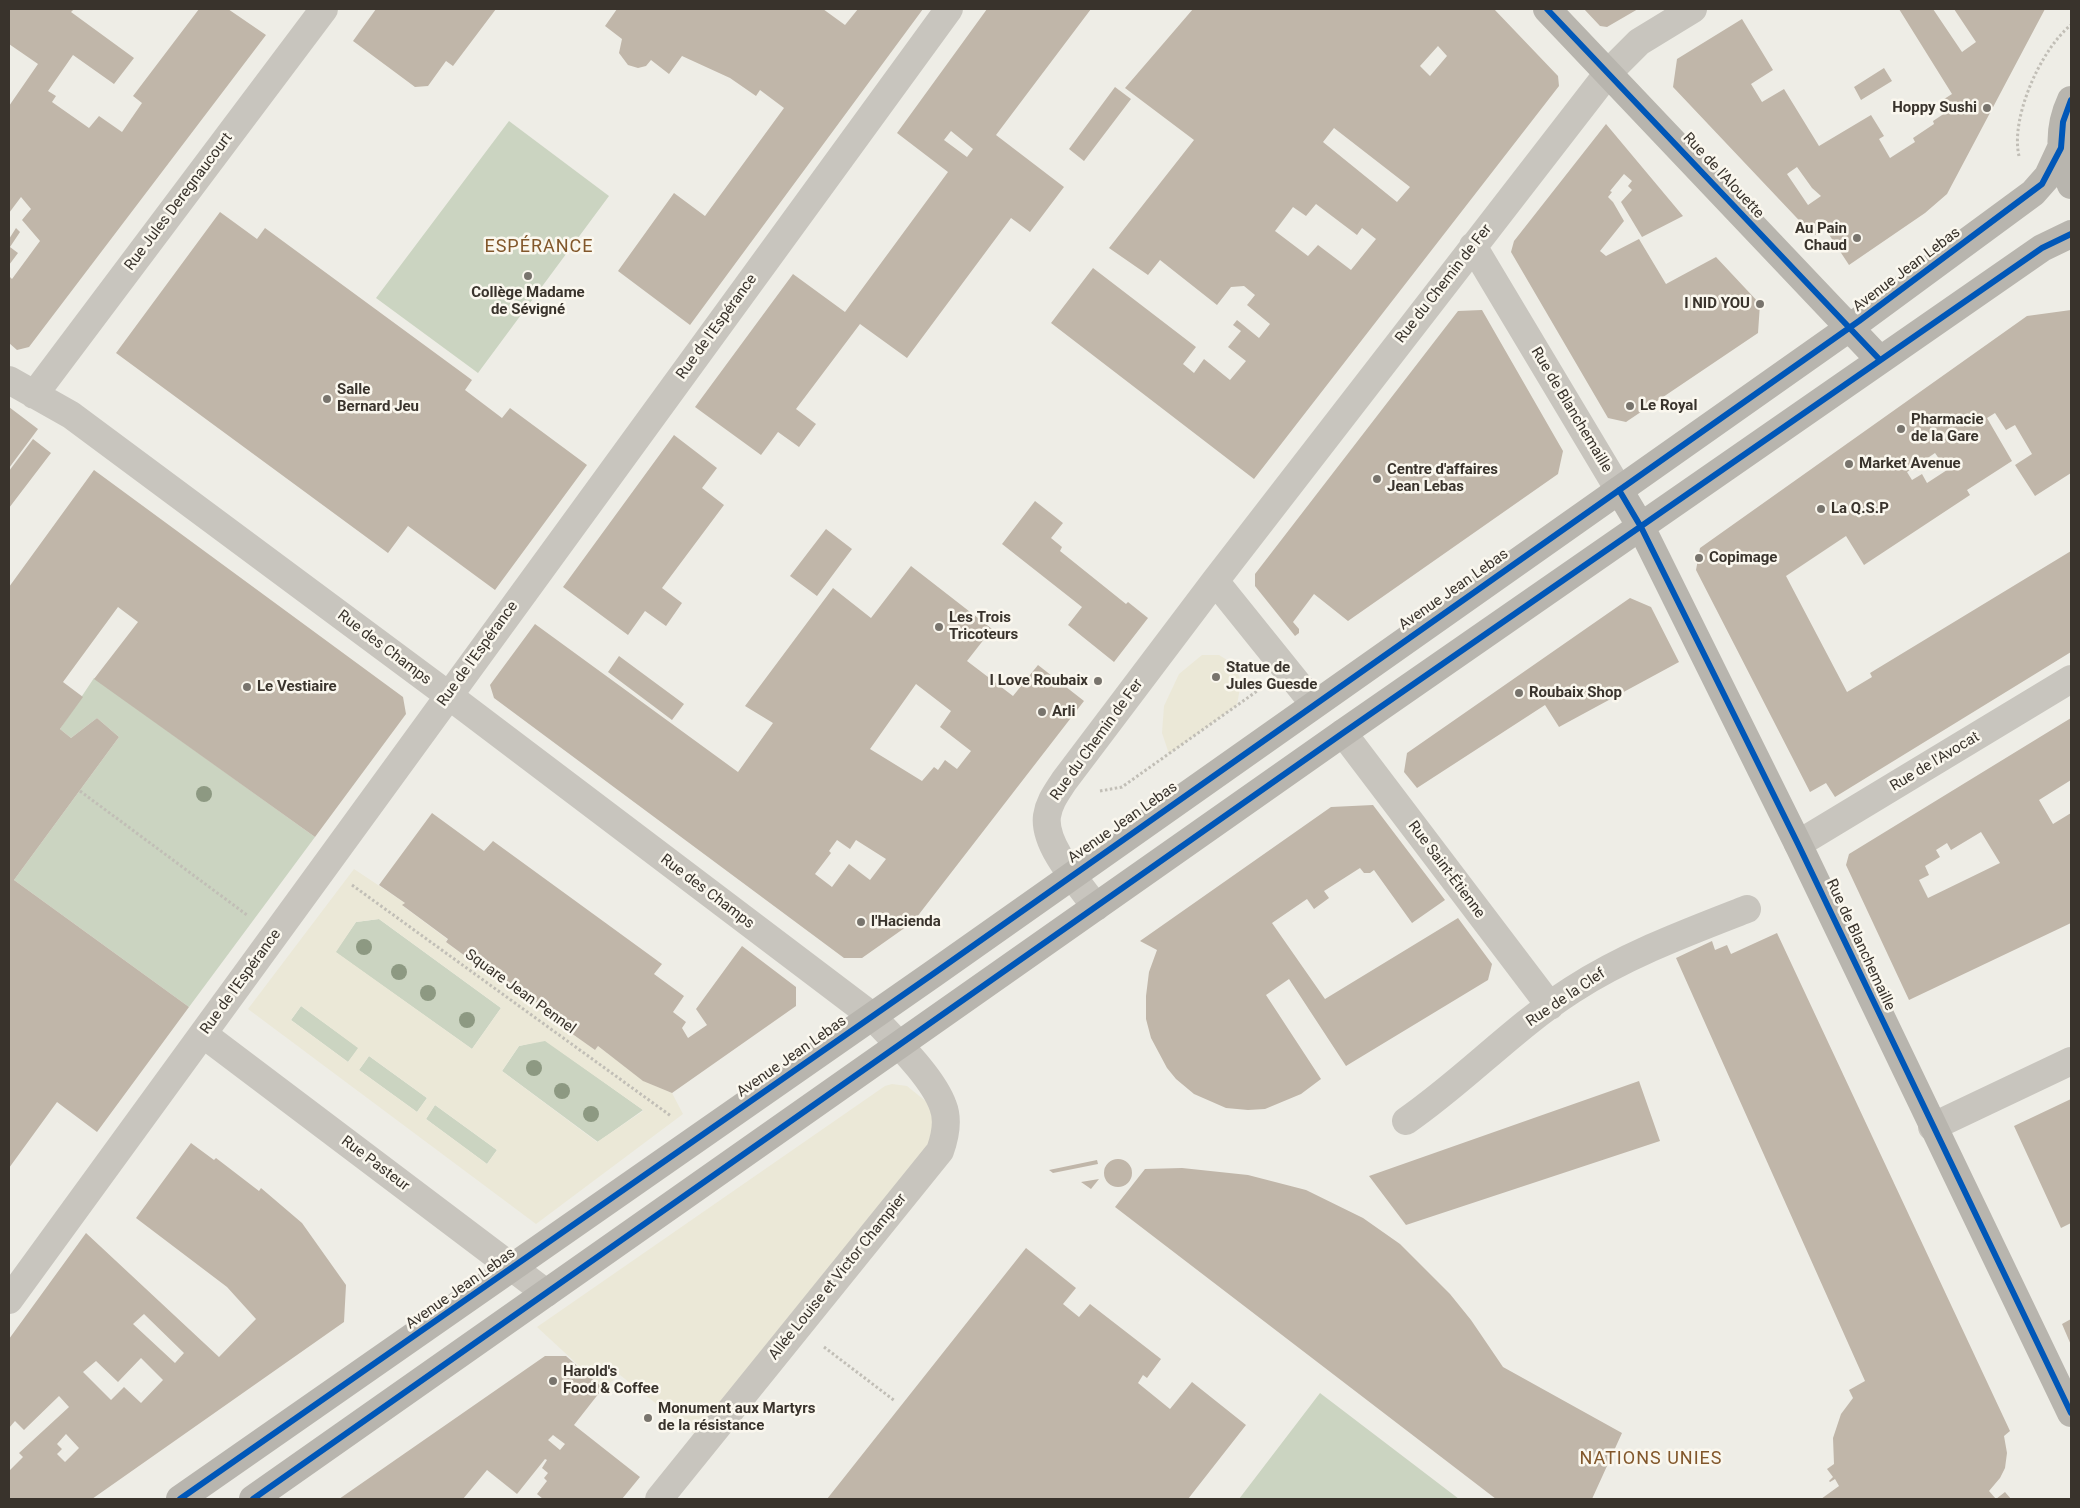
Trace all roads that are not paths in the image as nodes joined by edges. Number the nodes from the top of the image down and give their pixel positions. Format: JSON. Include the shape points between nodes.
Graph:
{"nodes":[{"id":1,"x":324,"y":9,"type":"edge"},
{"id":2,"x":949,"y":9,"type":"edge"},
{"id":3,"x":1547,"y":9,"type":"edge"},
{"id":4,"x":1693,"y":9,"type":"edge"},
{"id":5,"x":1608,"y":73,"type":"junction"},
{"id":6,"x":2071,"y":100,"type":"edge"},
{"id":7,"x":2062,"y":148,"type":"junction"},
{"id":8,"x":2071,"y":185,"type":"edge"},
{"id":9,"x":2071,"y":234,"type":"edge"},
{"id":10,"x":1473,"y":246,"type":"junction"},
{"id":11,"x":1850,"y":328,"type":"junction"},
{"id":12,"x":1880,"y":360,"type":"junction"},
{"id":13,"x":9,"y":380,"type":"edge"},
{"id":14,"x":34,"y":395,"type":"junction"},
{"id":15,"x":1619,"y":490,"type":"junction"},
{"id":16,"x":1641,"y":527,"type":"junction"},
{"id":17,"x":1215,"y":581,"type":"junction"},
{"id":18,"x":2071,"y":679,"type":"edge"},
{"id":19,"x":448,"y":695,"type":"junction"},
{"id":20,"x":1314,"y":704,"type":"junction"},
{"id":21,"x":1343,"y":733,"type":"junction"},
{"id":22,"x":1798,"y":844,"type":"junction"},
{"id":23,"x":1073,"y":874,"type":"junction"},
{"id":24,"x":1096,"y":907,"type":"junction"},
{"id":25,"x":1747,"y":909,"type":"dead end"},
{"id":26,"x":1550,"y":1006,"type":"junction"},
{"id":27,"x":872,"y":1016,"type":"junction"},
{"id":28,"x":203,"y":1034,"type":"junction"},
{"id":29,"x":898,"y":1044,"type":"junction"},
{"id":30,"x":2071,"y":1061,"type":"edge"},
{"id":31,"x":1406,"y":1121,"type":"dead end"},
{"id":32,"x":1932,"y":1127,"type":"junction"},
{"id":33,"x":512,"y":1268,"type":"junction"},
{"id":34,"x":546,"y":1294,"type":"junction"},
{"id":35,"x":9,"y":1300,"type":"edge"},
{"id":36,"x":2071,"y":1413,"type":"edge"},
{"id":37,"x":180,"y":1499,"type":"edge"},
{"id":38,"x":253,"y":1499,"type":"edge"},
{"id":39,"x":659,"y":1499,"type":"edge"}],
"edges":[{"from":1,"to":14,"type":"street","name":"Rue Jules Deregnaucourt"},
{"from":2,"to":19,"type":"street","name":"Rue de l'Espérance"},
{"from":3,"to":5,"type":"main road","name":"Rue de l'Alouette"},
{"from":4,"to":5,"type":"street","name":"Rue du Chemin de Fer","via":[[1639,42]]},
{"from":5,"to":10,"type":"street","name":"Rue du Chemin de Fer"},
{"from":5,"to":11,"type":"main road","name":"Rue de l'Alouette"},
{"from":6,"to":7,"type":"main road","via":[[2063,122]]},
{"from":7,"to":8,"type":"main road"},
{"from":7,"to":11,"type":"main road","name":"Avenue Jean Lebas","via":[[2048,176],[2032,192]]},
{"from":9,"to":12,"type":"main road","via":[[2042,248]]},
{"from":10,"to":15,"type":"street","name":"Rue de Blanchemaille"},
{"from":10,"to":17,"type":"street","name":"Rue du Chemin de Fer"},
{"from":11,"to":12,"type":"main road","name":"Rue de l'Alouette"},
{"from":11,"to":15,"type":"main road","name":"Avenue Jean Lebas"},
{"from":12,"to":16,"type":"main road"},
{"from":13,"to":14,"type":"street","name":"Rue des Champs"},
{"from":14,"to":19,"type":"street","name":"Rue des Champs","via":[[71,415]]},
{"from":15,"to":16,"type":"main road","name":"Rue de Blanchemaille"},
{"from":15,"to":20,"type":"main road","name":"Avenue Jean Lebas"},
{"from":16,"to":21,"type":"main road"},
{"from":16,"to":22,"type":"main road","name":"Rue de Blanchemaille"},
{"from":17,"to":20,"type":"street"},
{"from":17,"to":23,"type":"street","name":"Rue du Chemin de Fer","via":[[1052,800],[1047,829],[1056,850]]},
{"from":18,"to":22,"type":"street","name":"Rue de l'Avocat"},
{"from":19,"to":27,"type":"street","name":"Rue des Champs"},
{"from":19,"to":28,"type":"street","name":"Rue de l'Espérance"},
{"from":20,"to":23,"type":"main road","name":"Avenue Jean Lebas"},
{"from":21,"to":24,"type":"main road"},
{"from":21,"to":26,"type":"street","name":"Rue Saint-Étienne"},
{"from":22,"to":32,"type":"main road","name":"Rue de Blanchemaille"},
{"from":23,"to":24,"type":"street","name":"Rue du Chemin de Fer"},
{"from":23,"to":27,"type":"main road","name":"Avenue Jean Lebas"},
{"from":24,"to":29,"type":"main road"},
{"from":25,"to":26,"type":"street","name":"Rue de la Clef","via":[[1597,975]]},
{"from":26,"to":31,"type":"street","name":"Rue de la Clef"},
{"from":27,"to":29,"type":"street","name":"Rue des Champs"},
{"from":27,"to":33,"type":"main road","name":"Avenue Jean Lebas"},
{"from":28,"to":33,"type":"street","name":"Rue Pasteur"},
{"from":28,"to":35,"type":"street","name":"Rue de l'Espérance"},
{"from":29,"to":34,"type":"main road"},
{"from":29,"to":39,"type":"street","name":"Allée Louise et Victor Champier","via":[[923,1074],[943,1106],[946,1137],[940,1151]]},
{"from":30,"to":32,"type":"street"},
{"from":32,"to":36,"type":"main road","name":"Rue de Blanchemaille"},
{"from":33,"to":34,"type":"street","name":"Rue Pasteur"},
{"from":33,"to":37,"type":"main road","name":"Avenue Jean Lebas"},
{"from":34,"to":38,"type":"main road"}]}
